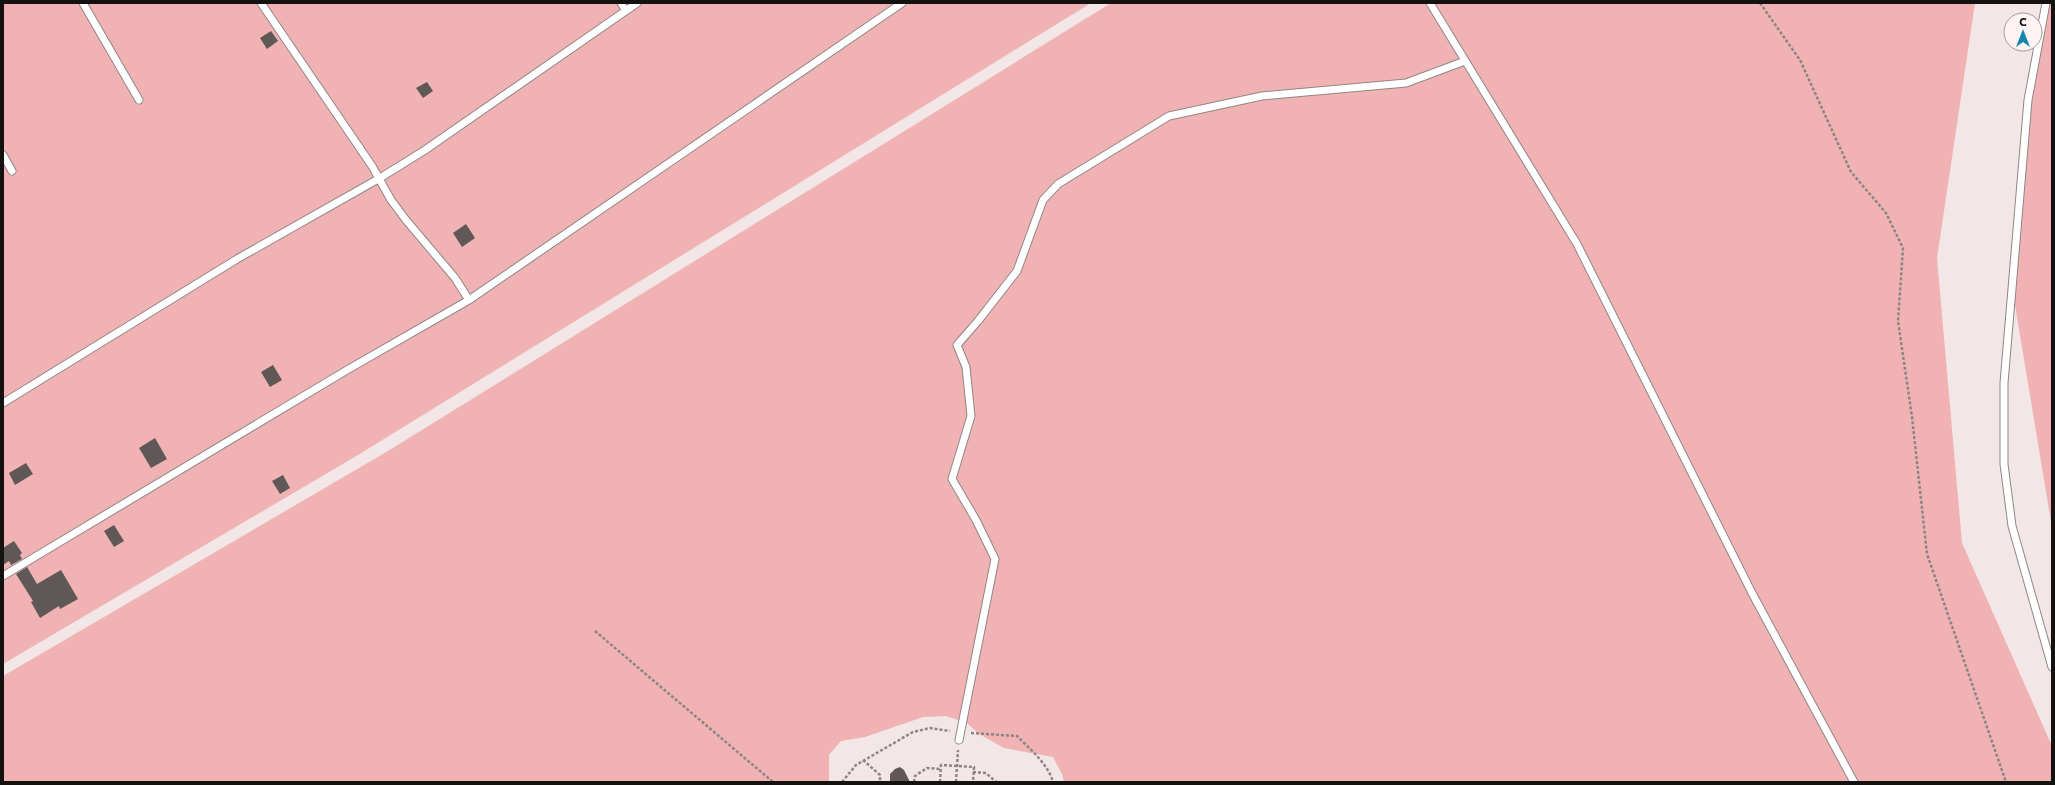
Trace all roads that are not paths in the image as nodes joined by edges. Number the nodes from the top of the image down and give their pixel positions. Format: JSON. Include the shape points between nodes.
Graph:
{"nodes":[{"id":1,"x":83,"y":3,"type":"edge"},
{"id":2,"x":261,"y":3,"type":"edge"},
{"id":3,"x":621,"y":3,"type":"edge"},
{"id":4,"x":637,"y":3,"type":"edge"},
{"id":5,"x":902,"y":3,"type":"edge"},
{"id":6,"x":1430,"y":3,"type":"edge"},
{"id":7,"x":2046,"y":3,"type":"edge"},
{"id":8,"x":626,"y":11,"type":"junction"},
{"id":9,"x":1465,"y":61,"type":"junction"},
{"id":10,"x":139,"y":100,"type":"dead end"},
{"id":11,"x":3,"y":155,"type":"edge"},
{"id":12,"x":12,"y":171,"type":"dead end"},
{"id":13,"x":380,"y":178,"type":"junction"},
{"id":14,"x":469,"y":300,"type":"junction"},
{"id":15,"x":3,"y":404,"type":"edge"},
{"id":16,"x":3,"y":576,"type":"edge"},
{"id":17,"x":2052,"y":667,"type":"edge"},
{"id":18,"x":959,"y":740,"type":"road end"},
{"id":19,"x":1854,"y":782,"type":"edge"}],
"edges":[{"from":1,"to":10,"type":"lane"},
{"from":2,"to":13,"type":"lane"},
{"from":3,"to":8,"type":"lane"},
{"from":4,"to":8,"type":"lane"},
{"from":5,"to":14,"type":"lane"},
{"from":6,"to":9,"type":"lane"},
{"from":7,"to":17,"type":"lane","via":[[2028,100],[2004,383],[2004,464],[2012,526]]},
{"from":8,"to":13,"type":"lane","via":[[425,150]]},
{"from":9,"to":18,"type":"lane","via":[[1406,83],[1262,96],[1169,116],[1058,184],[1043,200],[1017,271],[957,345],[966,367],[972,416],[952,479],[976,520],[994,559]]},
{"from":9,"to":19,"type":"lane","via":[[1577,244],[1752,592]]},
{"from":11,"to":12,"type":"lane"},
{"from":13,"to":14,"type":"lane","via":[[391,200],[455,278]]},
{"from":13,"to":15,"type":"lane","via":[[237,259]]},
{"from":14,"to":16,"type":"lane"}]}
